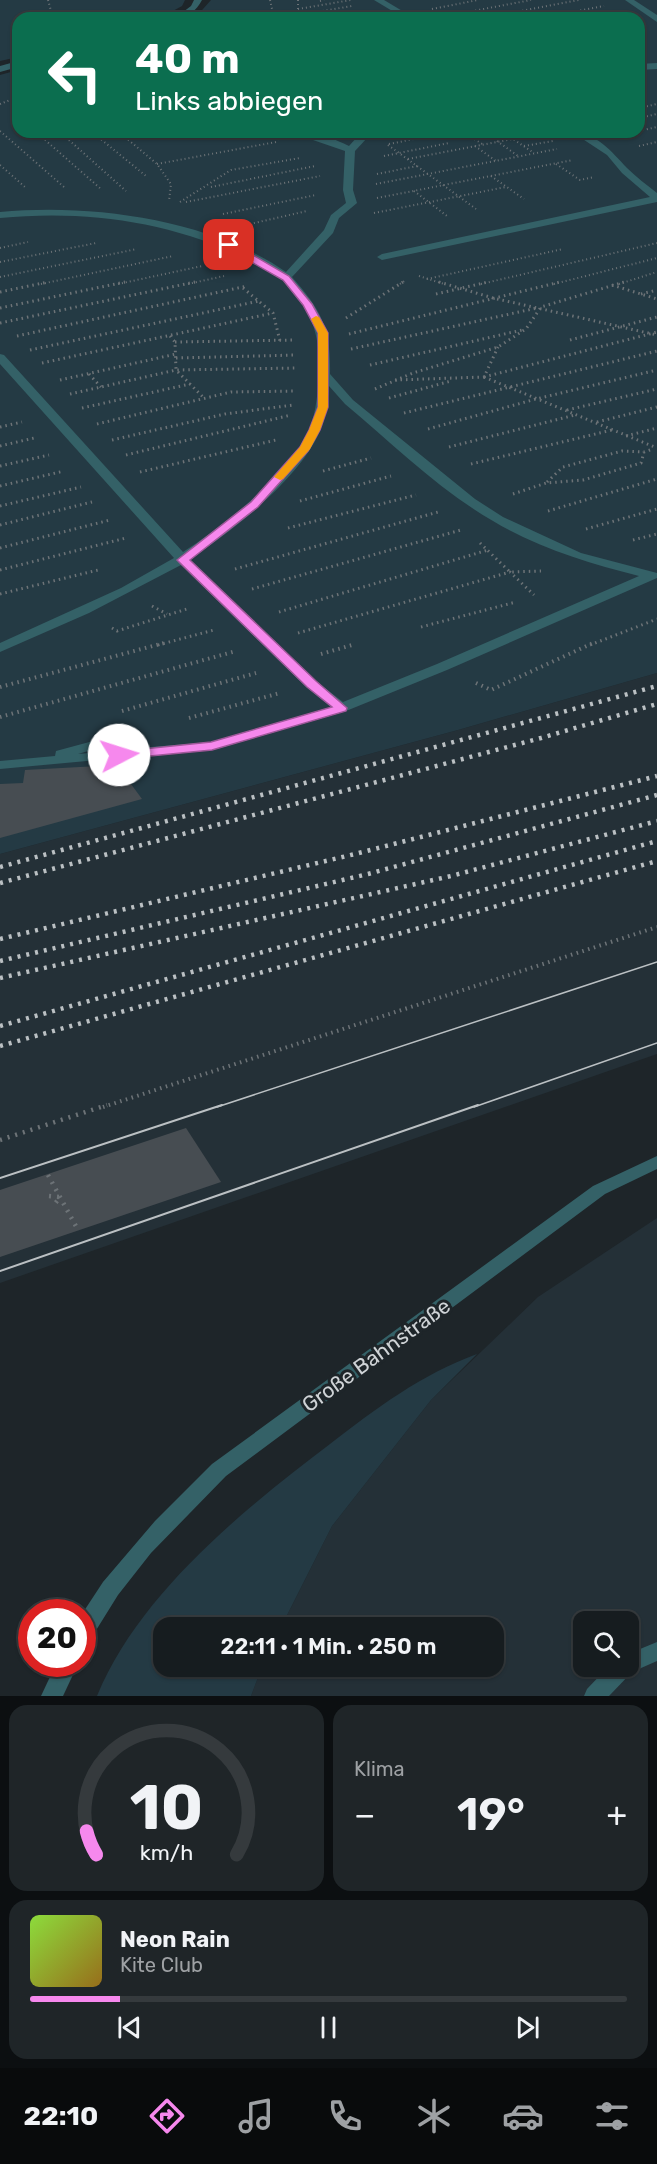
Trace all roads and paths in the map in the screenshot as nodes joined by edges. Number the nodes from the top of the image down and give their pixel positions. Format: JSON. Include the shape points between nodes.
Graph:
{"nodes":[{"id":1,"x":198,"y":0,"type":"edge"},
{"id":2,"x":298,"y":0,"type":"edge"},
{"id":3,"x":303,"y":0,"type":"edge"},
{"id":4,"x":351,"y":0,"type":"edge"},
{"id":5,"x":531,"y":0,"type":"edge"},
{"id":6,"x":579,"y":0,"type":"edge"},
{"id":7,"x":379,"y":1,"type":"edge"},
{"id":8,"x":630,"y":1,"type":"edge"},
{"id":9,"x":298,"y":9,"type":"joint"},
{"id":10,"x":188,"y":12,"type":"edge"},
{"id":11,"x":320,"y":12,"type":"edge"},
{"id":12,"x":399,"y":12,"type":"edge"},
{"id":13,"x":468,"y":12,"type":"edge"},
{"id":14,"x":515,"y":12,"type":"edge"},
{"id":15,"x":572,"y":12,"type":"edge"},
{"id":16,"x":657,"y":19,"type":"edge"},
{"id":17,"x":0,"y":131,"type":"edge"},
{"id":18,"x":43,"y":138,"type":"edge"},
{"id":19,"x":67,"y":138,"type":"edge"},
{"id":20,"x":99,"y":138,"type":"edge"},
{"id":21,"x":125,"y":138,"type":"edge"},
{"id":22,"x":279,"y":138,"type":"edge"},
{"id":23,"x":363,"y":138,"type":"edge"},
{"id":24,"x":417,"y":138,"type":"edge"},
{"id":25,"x":473,"y":138,"type":"edge"},
{"id":26,"x":586,"y":138,"type":"edge"},
{"id":27,"x":318,"y":140,"type":"dead end"},
{"id":28,"x":497,"y":141,"type":"junction"},
{"id":29,"x":553,"y":141,"type":"dead end"},
{"id":30,"x":657,"y":142,"type":"edge"},
{"id":31,"x":449,"y":143,"type":"dead end"},
{"id":32,"x":483,"y":144,"type":"junction"},
{"id":33,"x":474,"y":146,"type":"junction"},
{"id":34,"x":524,"y":146,"type":"junction"},
{"id":35,"x":561,"y":148,"type":"dead end"},
{"id":36,"x":629,"y":148,"type":"dead end"},
{"id":37,"x":399,"y":153,"type":"junction"},
{"id":38,"x":534,"y":153,"type":"junction"},
{"id":39,"x":610,"y":153,"type":"junction"},
{"id":40,"x":519,"y":156,"type":"junction"},
{"id":41,"x":407,"y":159,"type":"junction"},
{"id":42,"x":496,"y":161,"type":"junction"},
{"id":43,"x":157,"y":164,"type":"junction"},
{"id":44,"x":417,"y":166,"type":"junction"},
{"id":45,"x":350,"y":171,"type":"junction"},
{"id":46,"x":428,"y":174,"type":"junction"},
{"id":47,"x":146,"y":176,"type":"dead end"},
{"id":48,"x":443,"y":185,"type":"junction"},
{"id":49,"x":207,"y":187,"type":"junction"},
{"id":50,"x":507,"y":187,"type":"dead end"},
{"id":51,"x":414,"y":191,"type":"junction"},
{"id":52,"x":458,"y":196,"type":"junction"},
{"id":53,"x":657,"y":198,"type":"edge"},
{"id":54,"x":352,"y":202,"type":"junction"},
{"id":55,"x":429,"y":202,"type":"junction"},
{"id":56,"x":174,"y":205,"type":"junction"},
{"id":57,"x":223,"y":214,"type":"dead end"},
{"id":58,"x":0,"y":215,"type":"edge"},
{"id":59,"x":96,"y":215,"type":"junction"},
{"id":60,"x":138,"y":220,"type":"junction"},
{"id":61,"x":453,"y":220,"type":"dead end"},
{"id":62,"x":165,"y":225,"type":"junction"},
{"id":63,"x":506,"y":231,"type":"junction"},
{"id":64,"x":202,"y":235,"type":"junction"},
{"id":65,"x":106,"y":241,"type":"dead end"},
{"id":66,"x":657,"y":243,"type":"edge"},
{"id":67,"x":229,"y":245,"type":"junction"},
{"id":68,"x":146,"y":247,"type":"dead end"},
{"id":69,"x":565,"y":248,"type":"dead end"},
{"id":70,"x":249,"y":256,"type":"junction"},
{"id":71,"x":382,"y":257,"type":"dead end"},
{"id":72,"x":657,"y":258,"type":"edge"},
{"id":73,"x":0,"y":262,"type":"edge"},
{"id":74,"x":269,"y":266,"type":"junction"},
{"id":75,"x":657,"y":272,"type":"edge"},
{"id":76,"x":0,"y":277,"type":"edge"},
{"id":77,"x":286,"y":278,"type":"junction"},
{"id":78,"x":426,"y":279,"type":"junction"},
{"id":79,"x":612,"y":284,"type":"junction"},
{"id":80,"x":243,"y":287,"type":"junction"},
{"id":81,"x":458,"y":290,"type":"junction"},
{"id":82,"x":657,"y":290,"type":"edge"},
{"id":83,"x":0,"y":292,"type":"edge"},
{"id":84,"x":436,"y":294,"type":"dead end"},
{"id":85,"x":641,"y":294,"type":"junction"},
{"id":86,"x":493,"y":298,"type":"junction"},
{"id":87,"x":657,"y":299,"type":"edge"},
{"id":88,"x":259,"y":301,"type":"junction"},
{"id":89,"x":540,"y":307,"type":"junction"},
{"id":90,"x":0,"y":308,"type":"edge"},
{"id":91,"x":273,"y":313,"type":"junction"},
{"id":92,"x":657,"y":317,"type":"edge"},
{"id":93,"x":0,"y":323,"type":"edge"},
{"id":94,"x":617,"y":327,"type":"junction"},
{"id":95,"x":526,"y":329,"type":"junction"},
{"id":96,"x":649,"y":334,"type":"junction"},
{"id":97,"x":657,"y":334,"type":"edge"},
{"id":98,"x":169,"y":335,"type":"junction"},
{"id":99,"x":12,"y":337,"type":"dead end"},
{"id":100,"x":323,"y":337,"type":"junction"},
{"id":101,"x":570,"y":340,"type":"dead end"},
{"id":102,"x":280,"y":341,"type":"junction"},
{"id":103,"x":175,"y":342,"type":"junction"},
{"id":104,"x":498,"y":347,"type":"junction"},
{"id":105,"x":22,"y":351,"type":"dead end"},
{"id":106,"x":657,"y":351,"type":"edge"},
{"id":107,"x":324,"y":355,"type":"junction"},
{"id":108,"x":176,"y":356,"type":"junction"},
{"id":109,"x":0,"y":357,"type":"edge"},
{"id":110,"x":370,"y":365,"type":"dead end"},
{"id":111,"x":11,"y":369,"type":"junction"},
{"id":112,"x":176,"y":370,"type":"junction"},
{"id":113,"x":657,"y":370,"type":"edge"},
{"id":114,"x":324,"y":371,"type":"junction"},
{"id":115,"x":88,"y":374,"type":"junction"},
{"id":116,"x":484,"y":377,"type":"junction"},
{"id":117,"x":457,"y":380,"type":"junction"},
{"id":118,"x":392,"y":381,"type":"junction"},
{"id":119,"x":190,"y":384,"type":"junction"},
{"id":120,"x":27,"y":387,"type":"junction"},
{"id":121,"x":101,"y":387,"type":"junction"},
{"id":122,"x":506,"y":387,"type":"junction"},
{"id":123,"x":657,"y":389,"type":"edge"},
{"id":124,"x":323,"y":395,"type":"junction"},
{"id":125,"x":204,"y":398,"type":"junction"},
{"id":126,"x":536,"y":399,"type":"junction"},
{"id":127,"x":39,"y":400,"type":"junction"},
{"id":128,"x":353,"y":405,"type":"junction"},
{"id":129,"x":657,"y":407,"type":"edge"},
{"id":130,"x":566,"y":411,"type":"junction"},
{"id":131,"x":225,"y":414,"type":"dead end"},
{"id":132,"x":52,"y":415,"type":"junction"},
{"id":133,"x":292,"y":415,"type":"dead end"},
{"id":134,"x":576,"y":415,"type":"junction"},
{"id":135,"x":372,"y":421,"type":"junction"},
{"id":136,"x":595,"y":422,"type":"junction"},
{"id":137,"x":0,"y":427,"type":"edge"},
{"id":138,"x":657,"y":428,"type":"edge"},
{"id":139,"x":315,"y":430,"type":"junction"},
{"id":140,"x":612,"y":430,"type":"junction"},
{"id":141,"x":66,"y":431,"type":"junction"},
{"id":142,"x":626,"y":436,"type":"junction"},
{"id":143,"x":392,"y":439,"type":"junction"},
{"id":144,"x":0,"y":446,"type":"edge"},
{"id":145,"x":656,"y":448,"type":"edge"},
{"id":146,"x":644,"y":452,"type":"junction"},
{"id":147,"x":408,"y":453,"type":"junction"},
{"id":148,"x":95,"y":463,"type":"junction"},
{"id":149,"x":290,"y":465,"type":"junction"},
{"id":150,"x":431,"y":470,"type":"junction"},
{"id":151,"x":110,"y":479,"type":"junction"},
{"id":152,"x":657,"y":479,"type":"edge"},
{"id":153,"x":546,"y":483,"type":"junction"},
{"id":154,"x":0,"y":486,"type":"edge"},
{"id":155,"x":452,"y":486,"type":"junction"},
{"id":156,"x":124,"y":495,"type":"junction"},
{"id":157,"x":255,"y":504,"type":"junction"},
{"id":158,"x":475,"y":504,"type":"junction"},
{"id":159,"x":0,"y":506,"type":"edge"},
{"id":160,"x":657,"y":509,"type":"edge"},
{"id":161,"x":140,"y":513,"type":"junction"},
{"id":162,"x":507,"y":524,"type":"junction"},
{"id":163,"x":0,"y":525,"type":"edge"},
{"id":164,"x":288,"y":528,"type":"dead end"},
{"id":165,"x":465,"y":529,"type":"dead end"},
{"id":166,"x":156,"y":531,"type":"junction"},
{"id":167,"x":545,"y":540,"type":"junction"},
{"id":168,"x":0,"y":548,"type":"edge"},
{"id":169,"x":488,"y":550,"type":"dead end"},
{"id":170,"x":183,"y":560,"type":"junction"},
{"id":171,"x":105,"y":568,"type":"dead end"},
{"id":172,"x":0,"y":570,"type":"edge"},
{"id":173,"x":510,"y":573,"type":"dead end"},
{"id":174,"x":653,"y":575,"type":"edge"},
{"id":175,"x":202,"y":579,"type":"junction"},
{"id":176,"x":0,"y":594,"type":"edge"},
{"id":177,"x":222,"y":598,"type":"junction"},
{"id":178,"x":84,"y":611,"type":"junction"},
{"id":179,"x":657,"y":619,"type":"edge"},
{"id":180,"x":247,"y":621,"type":"junction"},
{"id":181,"x":421,"y":627,"type":"dead end"},
{"id":182,"x":0,"y":648,"type":"edge"},
{"id":183,"x":290,"y":663,"type":"junction"},
{"id":184,"x":543,"y":668,"type":"dead end"},
{"id":185,"x":311,"y":684,"type":"junction"},
{"id":186,"x":0,"y":687,"type":"edge"},
{"id":187,"x":341,"y":708,"type":"junction"},
{"id":188,"x":111,"y":714,"type":"dead end"},
{"id":189,"x":187,"y":719,"type":"dead end"},
{"id":190,"x":0,"y":765,"type":"edge"},
{"id":191,"x":657,"y":927,"type":"edge"},
{"id":192,"x":0,"y":1140,"type":"edge"},
{"id":193,"x":657,"y":1162,"type":"edge"},
{"id":194,"x":48,"y":1175,"type":"dead end"},
{"id":195,"x":49,"y":1196,"type":"dead end"},
{"id":196,"x":60,"y":1197,"type":"junction"},
{"id":197,"x":54,"y":1205,"type":"dead end"},
{"id":198,"x":78,"y":1230,"type":"dead end"},
{"id":199,"x":96,"y":1613,"type":"edge"},
{"id":200,"x":657,"y":1651,"type":"edge"},
{"id":201,"x":639,"y":1659,"type":"edge"},
{"id":202,"x":61,"y":1677,"type":"edge"},
{"id":203,"x":613,"y":1677,"type":"edge"},
{"id":204,"x":52,"y":1696,"type":"edge"},
{"id":205,"x":595,"y":1696,"type":"edge"}],
"edges":[{"from":1,"to":10,"type":"street"},
{"from":2,"to":3,"type":"path"},
{"from":2,"to":9,"type":"path"},
{"from":4,"to":9,"type":"path"},
{"from":5,"to":13,"type":"path"},
{"from":6,"to":14,"type":"path"},
{"from":7,"to":11,"type":"path"},
{"from":7,"to":12,"type":"street"},
{"from":8,"to":15,"type":"path"},
{"from":8,"to":16,"type":"street"},
{"from":17,"to":59,"type":"path"},
{"from":18,"to":60,"type":"path"},
{"from":19,"to":62,"type":"path"},
{"from":20,"to":47,"type":"path"},
{"from":21,"to":43,"type":"path"},
{"from":22,"to":43,"type":"path","via":[[276,142]]},
{"from":23,"to":45,"type":"street"},
{"from":24,"to":37,"type":"path","via":[[387,144]]},
{"from":25,"to":32,"type":"path"},
{"from":26,"to":39,"type":"street"},
{"from":27,"to":45,"type":"street","via":[[329,141]]},
{"from":28,"to":32,"type":"path"},
{"from":28,"to":34,"type":"path","via":[[513,139]]},
{"from":28,"to":40,"type":"path"},
{"from":29,"to":34,"type":"path"},
{"from":30,"to":36,"type":"path"},
{"from":31,"to":37,"type":"path"},
{"from":32,"to":33,"type":"path"},
{"from":33,"to":41,"type":"path"},
{"from":33,"to":42,"type":"path"},
{"from":34,"to":38,"type":"path"},
{"from":35,"to":38,"type":"path"},
{"from":37,"to":41,"type":"path"},
{"from":37,"to":45,"type":"path"},
{"from":38,"to":40,"type":"path"},
{"from":39,"to":48,"type":"path"},
{"from":39,"to":53,"type":"street"},
{"from":40,"to":42,"type":"path"},
{"from":41,"to":44,"type":"path"},
{"from":42,"to":46,"type":"path"},
{"from":43,"to":56,"type":"path","via":[[171,184],[168,206]]},
{"from":44,"to":45,"type":"path"},
{"from":44,"to":46,"type":"path"},
{"from":45,"to":46,"type":"path"},
{"from":45,"to":49,"type":"path"},
{"from":45,"to":49,"type":"path","via":[[231,170]]},
{"from":45,"to":54,"type":"street"},
{"from":45,"to":56,"type":"path"},
{"from":45,"to":57,"type":"path"},
{"from":46,"to":48,"type":"path"},
{"from":48,"to":51,"type":"path"},
{"from":48,"to":52,"type":"path"},
{"from":49,"to":56,"type":"path"},
{"from":50,"to":52,"type":"path"},
{"from":51,"to":54,"type":"path"},
{"from":51,"to":55,"type":"path"},
{"from":52,"to":55,"type":"path"},
{"from":52,"to":63,"type":"path"},
{"from":53,"to":63,"type":"street"},
{"from":54,"to":55,"type":"path","via":[[356,217]]},
{"from":54,"to":64,"type":"path"},
{"from":54,"to":77,"type":"street","via":[[335,217],[329,231]]},
{"from":55,"to":61,"type":"path"},
{"from":58,"to":59,"type":"street"},
{"from":59,"to":60,"type":"street"},
{"from":60,"to":62,"type":"street"},
{"from":62,"to":64,"type":"street"},
{"from":63,"to":71,"type":"street"},
{"from":64,"to":67,"type":"street"},
{"from":65,"to":73,"type":"path"},
{"from":66,"to":81,"type":"path"},
{"from":67,"to":70,"type":"street"},
{"from":67,"to":83,"type":"path"},
{"from":68,"to":76,"type":"path"},
{"from":69,"to":78,"type":"path"},
{"from":70,"to":74,"type":"street"},
{"from":70,"to":90,"type":"path"},
{"from":72,"to":86,"type":"path"},
{"from":74,"to":77,"type":"street"},
{"from":74,"to":93,"type":"path"},
{"from":75,"to":79,"type":"path"},
{"from":77,"to":80,"type":"path"},
{"from":77,"to":100,"type":"street","via":[[307,304]]},
{"from":78,"to":81,"type":"path"},
{"from":78,"to":100,"type":"path","via":[[415,275]]},
{"from":79,"to":85,"type":"path"},
{"from":79,"to":89,"type":"path"},
{"from":80,"to":88,"type":"path"},
{"from":80,"to":99,"type":"path"},
{"from":81,"to":84,"type":"path"},
{"from":81,"to":86,"type":"path"},
{"from":82,"to":85,"type":"path"},
{"from":85,"to":87,"type":"path"},
{"from":86,"to":89,"type":"path"},
{"from":86,"to":100,"type":"path"},
{"from":88,"to":91,"type":"path"},
{"from":88,"to":105,"type":"path"},
{"from":89,"to":94,"type":"path"},
{"from":89,"to":95,"type":"path"},
{"from":89,"to":107,"type":"path"},
{"from":91,"to":98,"type":"path"},
{"from":91,"to":102,"type":"path"},
{"from":92,"to":94,"type":"path"},
{"from":94,"to":96,"type":"path"},
{"from":94,"to":101,"type":"path"},
{"from":95,"to":104,"type":"path"},
{"from":95,"to":110,"type":"path"},
{"from":96,"to":97,"type":"path"},
{"from":96,"to":116,"type":"path"},
{"from":98,"to":103,"type":"path"},
{"from":98,"to":111,"type":"path"},
{"from":100,"to":102,"type":"path"},
{"from":100,"to":107,"type":"street"},
{"from":102,"to":103,"type":"path"},
{"from":103,"to":108,"type":"path"},
{"from":104,"to":116,"type":"path"},
{"from":104,"to":118,"type":"path"},
{"from":106,"to":122,"type":"path"},
{"from":107,"to":108,"type":"path"},
{"from":107,"to":114,"type":"street"},
{"from":108,"to":112,"type":"path"},
{"from":108,"to":115,"type":"path"},
{"from":109,"to":111,"type":"street"},
{"from":111,"to":120,"type":"street"},
{"from":112,"to":114,"type":"path"},
{"from":112,"to":119,"type":"path"},
{"from":112,"to":121,"type":"path"},
{"from":113,"to":126,"type":"path"},
{"from":114,"to":124,"type":"street"},
{"from":114,"to":128,"type":"street"},
{"from":115,"to":120,"type":"path"},
{"from":115,"to":121,"type":"path"},
{"from":116,"to":117,"type":"path"},
{"from":116,"to":122,"type":"path"},
{"from":117,"to":118,"type":"path"},
{"from":117,"to":128,"type":"path"},
{"from":118,"to":128,"type":"path"},
{"from":119,"to":125,"type":"path"},
{"from":119,"to":132,"type":"path"},
{"from":120,"to":127,"type":"street"},
{"from":121,"to":127,"type":"path"},
{"from":122,"to":126,"type":"path"},
{"from":122,"to":135,"type":"path"},
{"from":123,"to":130,"type":"path"},
{"from":124,"to":125,"type":"path","via":[[231,392]]},
{"from":124,"to":131,"type":"path"},
{"from":124,"to":139,"type":"street"},
{"from":125,"to":141,"type":"path"},
{"from":126,"to":130,"type":"path"},
{"from":126,"to":143,"type":"path"},
{"from":127,"to":132,"type":"street"},
{"from":128,"to":135,"type":"street"},
{"from":129,"to":136,"type":"path"},
{"from":130,"to":134,"type":"path"},
{"from":132,"to":137,"type":"path"},
{"from":132,"to":141,"type":"street"},
{"from":133,"to":148,"type":"path"},
{"from":134,"to":136,"type":"path"},
{"from":134,"to":147,"type":"path"},
{"from":135,"to":143,"type":"street"},
{"from":136,"to":140,"type":"path"},
{"from":138,"to":142,"type":"path"},
{"from":139,"to":149,"type":"street"},
{"from":139,"to":151,"type":"path"},
{"from":140,"to":142,"type":"path"},
{"from":140,"to":150,"type":"path"},
{"from":141,"to":144,"type":"path"},
{"from":141,"to":148,"type":"street"},
{"from":142,"to":145,"type":"path"},
{"from":143,"to":147,"type":"street"},
{"from":145,"to":146,"type":"path"},
{"from":146,"to":153,"type":"path","via":[[622,451],[563,467]]},
{"from":146,"to":153,"type":"path","via":[[641,463],[583,480]]},
{"from":147,"to":149,"type":"path","via":[[322,471]]},
{"from":147,"to":150,"type":"street"},
{"from":148,"to":151,"type":"street"},
{"from":148,"to":154,"type":"path"},
{"from":149,"to":157,"type":"street"},
{"from":150,"to":155,"type":"street"},
{"from":150,"to":157,"type":"path","via":[[294,502]]},
{"from":151,"to":156,"type":"street"},
{"from":151,"to":159,"type":"path"},
{"from":152,"to":162,"type":"path"},
{"from":153,"to":158,"type":"path"},
{"from":155,"to":158,"type":"street"},
{"from":155,"to":164,"type":"path"},
{"from":156,"to":161,"type":"street"},
{"from":156,"to":163,"type":"path"},
{"from":157,"to":170,"type":"street"},
{"from":158,"to":162,"type":"street"},
{"from":158,"to":175,"type":"path"},
{"from":160,"to":167,"type":"path"},
{"from":161,"to":166,"type":"street"},
{"from":161,"to":168,"type":"path"},
{"from":162,"to":167,"type":"street"},
{"from":165,"to":177,"type":"path"},
{"from":166,"to":170,"type":"street"},
{"from":166,"to":172,"type":"path"},
{"from":167,"to":174,"type":"street","via":[[577,556]]},
{"from":169,"to":180,"type":"path"},
{"from":170,"to":175,"type":"street"},
{"from":170,"to":178,"type":"street"},
{"from":171,"to":176,"type":"path"},
{"from":173,"to":181,"type":"path","via":[[536,596]]},
{"from":174,"to":187,"type":"street"},
{"from":175,"to":177,"type":"street"},
{"from":177,"to":178,"type":"path","via":[[117,631]]},
{"from":177,"to":180,"type":"street"},
{"from":178,"to":182,"type":"street"},
{"from":179,"to":184,"type":"path","via":[[614,634]]},
{"from":180,"to":183,"type":"street"},
{"from":180,"to":186,"type":"path"},
{"from":183,"to":185,"type":"street"},
{"from":183,"to":188,"type":"path"},
{"from":185,"to":187,"type":"street"},
{"from":185,"to":189,"type":"path"},
{"from":187,"to":190,"type":"street","via":[[212,746],[119,755],[119,738],[24,764]]},
{"from":191,"to":192,"type":"path"},
{"from":193,"to":199,"type":"street","name":"Große Bahnstraße","via":[[599,1190],[219,1470],[168,1518]]},
{"from":194,"to":196,"type":"path"},
{"from":195,"to":196,"type":"path"},
{"from":196,"to":197,"type":"path"},
{"from":196,"to":198,"type":"path"},
{"from":200,"to":201,"type":"street"},
{"from":202,"to":204,"type":"street"},
{"from":203,"to":205,"type":"street"}]}
